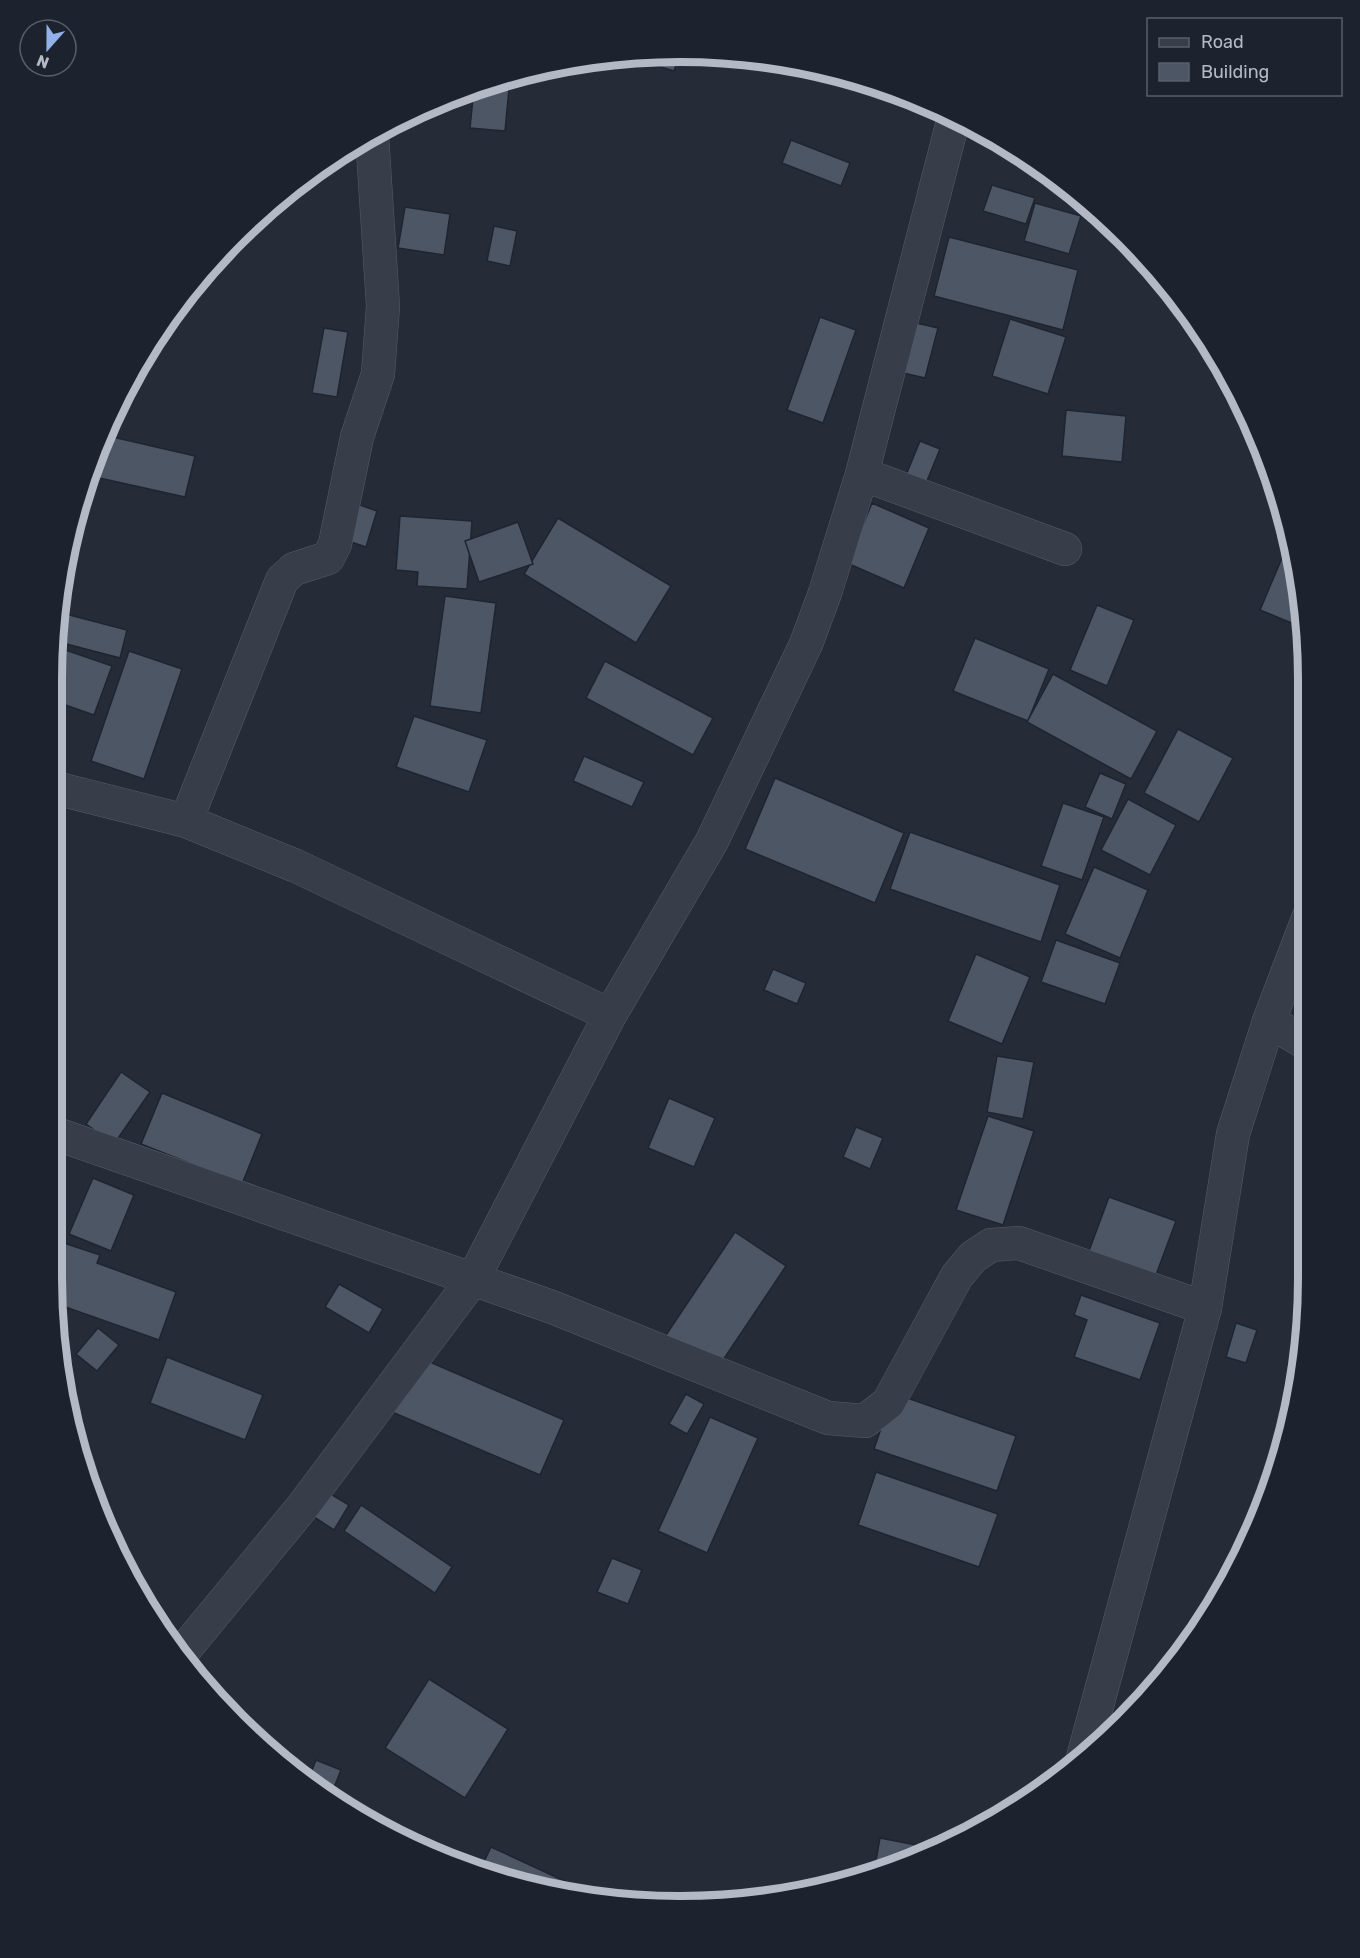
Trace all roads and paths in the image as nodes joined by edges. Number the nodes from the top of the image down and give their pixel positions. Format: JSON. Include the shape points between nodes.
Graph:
{"nodes":[{"id":1,"x":952,"y":124,"type":"edge"},
{"id":2,"x":372,"y":143,"type":"edge"},
{"id":3,"x":862,"y":474,"type":"junction"},
{"id":4,"x":1065,"y":549,"type":"dead end"},
{"id":5,"x":62,"y":790,"type":"edge"},
{"id":6,"x":186,"y":821,"type":"junction"},
{"id":7,"x":1298,"y":945,"type":"edge"},
{"id":8,"x":610,"y":1015,"type":"junction"},
{"id":9,"x":1269,"y":1021,"type":"junction"},
{"id":10,"x":1298,"y":1038,"type":"edge"},
{"id":11,"x":62,"y":1136,"type":"edge"},
{"id":12,"x":473,"y":1279,"type":"junction"},
{"id":13,"x":1205,"y":1308,"type":"junction"},
{"id":14,"x":185,"y":1649,"type":"edge"},
{"id":15,"x":1087,"y":1744,"type":"edge"}],
"edges":[{"from":1,"to":3,"type":"street"},
{"from":2,"to":6,"type":"street","via":[[382,306],[378,374],[351,460],[335,544],[328,558],[294,569],[282,580]]},
{"from":3,"to":4,"type":"street"},
{"from":3,"to":8,"type":"street","via":[[806,644],[712,841]]},
{"from":5,"to":6,"type":"street"},
{"from":6,"to":8,"type":"street","via":[[296,866]]},
{"from":7,"to":9,"type":"street"},
{"from":8,"to":12,"type":"street"},
{"from":9,"to":10,"type":"street"},
{"from":9,"to":13,"type":"street","via":[[1233,1134]]},
{"from":11,"to":12,"type":"street"},
{"from":12,"to":13,"type":"street","via":[[828,1418],[865,1420],[888,1403],[957,1276],[973,1257],[991,1245],[1019,1243]]},
{"from":12,"to":14,"type":"street","via":[[303,1506]]},
{"from":13,"to":15,"type":"street"}]}
